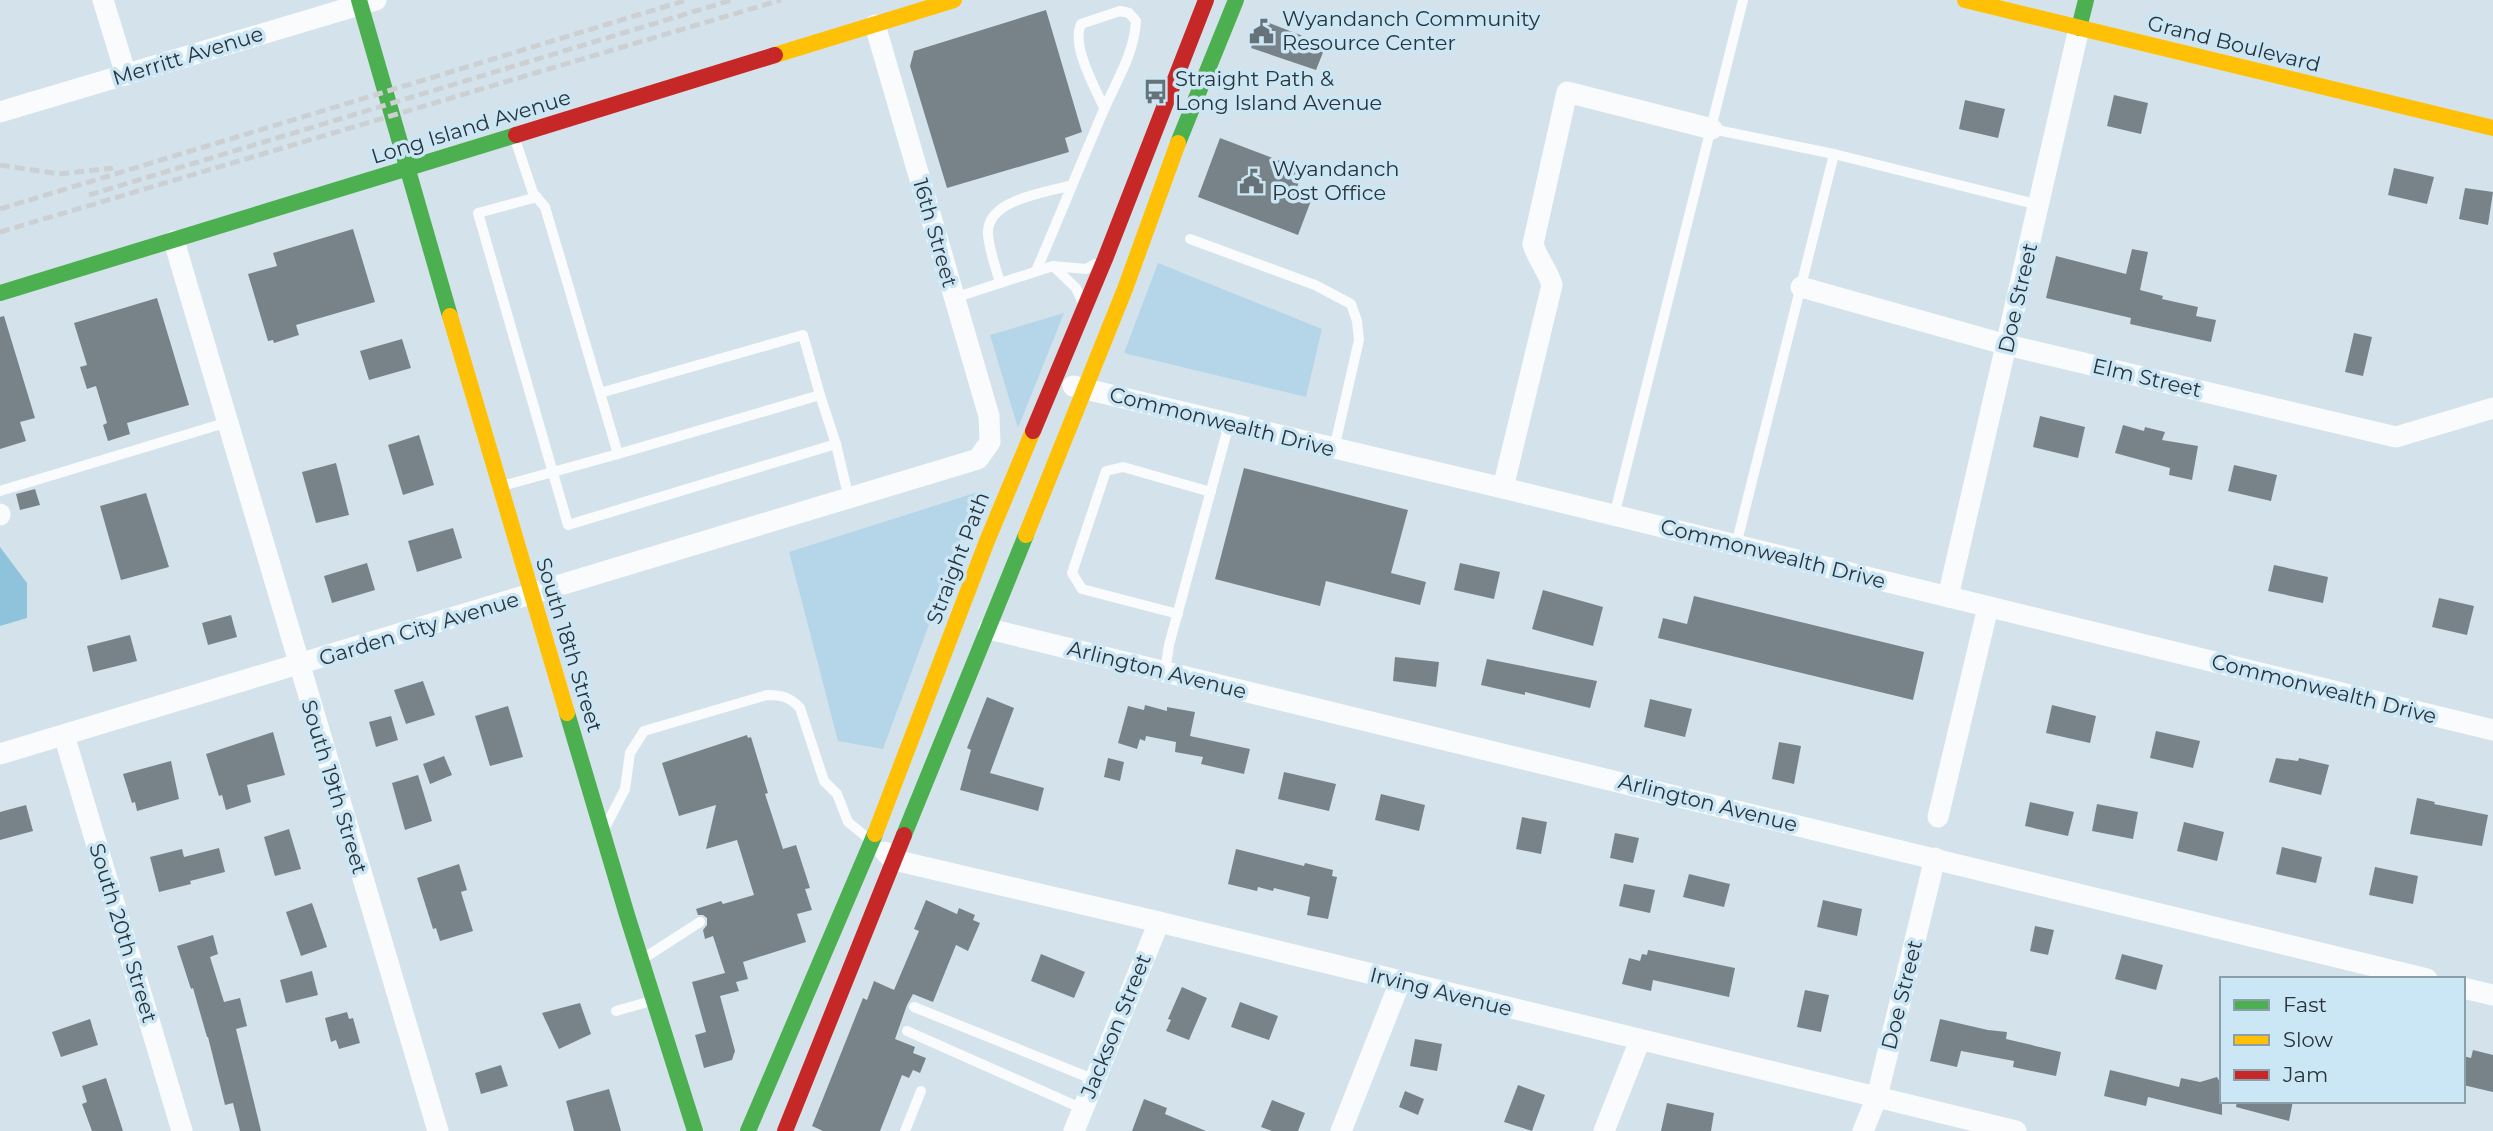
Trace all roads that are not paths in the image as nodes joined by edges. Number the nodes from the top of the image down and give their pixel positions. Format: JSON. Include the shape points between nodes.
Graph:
{"nodes":[{"id":1,"x":103,"y":0,"type":"edge"},
{"id":2,"x":954,"y":0,"type":"edge"},
{"id":3,"x":1206,"y":0,"type":"edge"},
{"id":4,"x":1236,"y":0,"type":"edge"},
{"id":5,"x":1742,"y":0,"type":"edge"},
{"id":6,"x":1965,"y":0,"type":"edge"},
{"id":7,"x":2086,"y":0,"type":"edge"},
{"id":8,"x":365,"y":1,"type":"edge"},
{"id":9,"x":875,"y":25,"type":"junction"},
{"id":10,"x":2079,"y":28,"type":"junction"},
{"id":11,"x":126,"y":75,"type":"junction"},
{"id":12,"x":1104,"y":108,"type":"junction"},
{"id":13,"x":0,"y":112,"type":"edge"},
{"id":14,"x":2493,"y":128,"type":"edge"},
{"id":15,"x":1712,"y":129,"type":"junction"},
{"id":16,"x":514,"y":136,"type":"junction"},
{"id":17,"x":1834,"y":154,"type":"junction"},
{"id":18,"x":406,"y":169,"type":"junction"},
{"id":19,"x":1072,"y":186,"type":"junction"},
{"id":20,"x":537,"y":197,"type":"junction"},
{"id":21,"x":2039,"y":205,"type":"junction"},
{"id":22,"x":1190,"y":239,"type":"dead end"},
{"id":23,"x":174,"y":241,"type":"junction"},
{"id":24,"x":1105,"y":259,"type":"junction"},
{"id":25,"x":1053,"y":266,"type":"junction"},
{"id":26,"x":1036,"y":271,"type":"junction"},
{"id":27,"x":1000,"y":283,"type":"junction"},
{"id":28,"x":1801,"y":287,"type":"junction"},
{"id":29,"x":0,"y":293,"type":"edge"},
{"id":30,"x":954,"y":298,"type":"junction"},
{"id":31,"x":1085,"y":307,"type":"junction"},
{"id":32,"x":2007,"y":345,"type":"junction"},
{"id":33,"x":1054,"y":381,"type":"junction"},
{"id":34,"x":1084,"y":389,"type":"junction"},
{"id":35,"x":600,"y":393,"type":"junction"},
{"id":36,"x":820,"y":395,"type":"junction"},
{"id":37,"x":2493,"y":408,"type":"edge"},
{"id":38,"x":228,"y":422,"type":"junction"},
{"id":39,"x":1229,"y":424,"type":"junction"},
{"id":40,"x":990,"y":442,"type":"joint"},
{"id":41,"x":836,"y":444,"type":"junction"},
{"id":42,"x":1334,"y":449,"type":"junction"},
{"id":43,"x":618,"y":454,"type":"junction"},
{"id":44,"x":553,"y":472,"type":"junction"},
{"id":45,"x":501,"y":486,"type":"junction"},
{"id":46,"x":1503,"y":488,"type":"junction"},
{"id":47,"x":0,"y":491,"type":"edge"},
{"id":48,"x":1211,"y":492,"type":"junction"},
{"id":49,"x":849,"y":500,"type":"junction"},
{"id":50,"x":1614,"y":516,"type":"junction"},
{"id":51,"x":1736,"y":545,"type":"junction"},
{"id":52,"x":533,"y":595,"type":"junction"},
{"id":53,"x":1948,"y":597,"type":"junction"},
{"id":54,"x":1989,"y":607,"type":"junction"},
{"id":55,"x":1178,"y":614,"type":"junction"},
{"id":56,"x":989,"y":629,"type":"junction"},
{"id":57,"x":299,"y":665,"type":"junction"},
{"id":58,"x":1165,"y":672,"type":"junction"},
{"id":59,"x":2493,"y":730,"type":"edge"},
{"id":60,"x":64,"y":735,"type":"junction"},
{"id":61,"x":0,"y":754,"type":"edge"},
{"id":62,"x":1938,"y":817,"type":"dead end"},
{"id":63,"x":603,"y":833,"type":"junction"},
{"id":64,"x":872,"y":842,"type":"junction"},
{"id":65,"x":1935,"y":858,"type":"junction"},
{"id":66,"x":894,"y":860,"type":"junction"},
{"id":67,"x":700,"y":922,"type":"dead end"},
{"id":68,"x":1159,"y":922,"type":"junction"},
{"id":69,"x":641,"y":960,"type":"junction"},
{"id":70,"x":2419,"y":977,"type":"edge"},
{"id":71,"x":1400,"y":982,"type":"junction"},
{"id":72,"x":2465,"y":988,"type":"edge"},
{"id":73,"x":2493,"y":995,"type":"edge"},
{"id":74,"x":654,"y":1000,"type":"junction"},
{"id":75,"x":914,"y":1007,"type":"dead end"},
{"id":76,"x":616,"y":1010,"type":"dead end"},
{"id":77,"x":907,"y":1031,"type":"dead end"},
{"id":78,"x":1640,"y":1040,"type":"junction"},
{"id":79,"x":1095,"y":1080,"type":"junction"},
{"id":80,"x":921,"y":1091,"type":"dead end"},
{"id":81,"x":1877,"y":1097,"type":"junction"},
{"id":82,"x":1083,"y":1109,"type":"junction"},
{"id":83,"x":791,"y":1129,"type":"edge"},
{"id":84,"x":182,"y":1131,"type":"edge"},
{"id":85,"x":438,"y":1131,"type":"edge"},
{"id":86,"x":695,"y":1131,"type":"edge"},
{"id":87,"x":748,"y":1131,"type":"edge"},
{"id":88,"x":905,"y":1131,"type":"edge"},
{"id":89,"x":1074,"y":1131,"type":"edge"},
{"id":90,"x":1341,"y":1131,"type":"edge"},
{"id":91,"x":1604,"y":1131,"type":"edge"},
{"id":92,"x":1863,"y":1131,"type":"edge"},
{"id":93,"x":2016,"y":1131,"type":"edge"}],
"edges":[{"from":1,"to":11,"type":"street"},
{"from":2,"to":9,"type":"street","name":"Long Island Avenue"},
{"from":3,"to":24,"type":"street","name":"Straight Path"},
{"from":4,"to":34,"type":"street"},
{"from":5,"to":15,"type":"lane"},
{"from":6,"to":10,"type":"street","name":"Grand Boulevard"},
{"from":7,"to":10,"type":"street","name":"Doe Street"},
{"from":8,"to":11,"type":"street","name":"Merritt Avenue"},
{"from":8,"to":18,"type":"street","name":"South 18th Street"},
{"from":9,"to":16,"type":"street","name":"Long Island Avenue"},
{"from":9,"to":30,"type":"street","name":"16th Street"},
{"from":10,"to":14,"type":"street","name":"Grand Boulevard"},
{"from":10,"to":21,"type":"street","name":"Doe Street"},
{"from":11,"to":13,"type":"street","name":"Merritt Avenue"},
{"from":12,"to":12,"type":"lane","via":[[1135,37],[1136,21],[1120,11],[1081,24],[1077,32]]},
{"from":12,"to":19,"type":"lane"},
{"from":15,"to":17,"type":"lane"},
{"from":15,"to":46,"type":"street","via":[[1567,92],[1532,244],[1552,285]]},
{"from":15,"to":50,"type":"lane"},
{"from":16,"to":18,"type":"street","name":"Long Island Avenue"},
{"from":16,"to":20,"type":"lane"},
{"from":17,"to":21,"type":"lane"},
{"from":17,"to":28,"type":"lane"},
{"from":18,"to":23,"type":"street","name":"Long Island Avenue"},
{"from":18,"to":45,"type":"street","name":"South 18th Street"},
{"from":19,"to":26,"type":"lane"},
{"from":19,"to":27,"type":"lane","via":[[1003,205],[991,215],[988,233]]},
{"from":20,"to":35,"type":"lane","via":[[545,207]]},
{"from":20,"to":44,"type":"lane","via":[[478,213]]},
{"from":21,"to":32,"type":"street","name":"Doe Street"},
{"from":22,"to":42,"type":"lane","via":[[1315,285],[1351,304],[1359,340]]},
{"from":23,"to":29,"type":"street","name":"Long Island Avenue"},
{"from":23,"to":38,"type":"street","name":"South 19th Street"},
{"from":24,"to":25,"type":"lane","via":[[1086,269]]},
{"from":24,"to":31,"type":"street","name":"Straight Path"},
{"from":25,"to":26,"type":"lane"},
{"from":25,"to":31,"type":"lane","via":[[1076,288]]},
{"from":26,"to":27,"type":"lane"},
{"from":27,"to":30,"type":"lane"},
{"from":28,"to":32,"type":"street","name":"Elm Street"},
{"from":28,"to":51,"type":"lane"},
{"from":30,"to":40,"type":"street","name":"16th Street","via":[[989,416]]},
{"from":31,"to":33,"type":"street","name":"Straight Path"},
{"from":32,"to":37,"type":"street","name":"Elm Street","via":[[2396,437]]},
{"from":32,"to":53,"type":"street","name":"Doe Street"},
{"from":33,"to":34,"type":"street","name":"Commonwealth Drive"},
{"from":33,"to":64,"type":"street","name":"Straight Path","via":[[987,541]]},
{"from":34,"to":39,"type":"street","name":"Commonwealth Drive"},
{"from":34,"to":56,"type":"street"},
{"from":35,"to":36,"type":"lane","via":[[803,335]]},
{"from":35,"to":43,"type":"lane"},
{"from":36,"to":41,"type":"lane"},
{"from":36,"to":43,"type":"lane"},
{"from":38,"to":47,"type":"lane"},
{"from":38,"to":57,"type":"street","name":"South 19th Street"},
{"from":39,"to":42,"type":"street","name":"Commonwealth Drive"},
{"from":39,"to":48,"type":"lane"},
{"from":40,"to":49,"type":"street","name":"Garden City Avenue","via":[[978,459]]},
{"from":41,"to":44,"type":"lane","via":[[568,525]]},
{"from":41,"to":49,"type":"lane"},
{"from":42,"to":46,"type":"street","name":"Commonwealth Drive"},
{"from":43,"to":44,"type":"lane"},
{"from":44,"to":45,"type":"lane"},
{"from":45,"to":52,"type":"street","name":"South 18th Street"},
{"from":46,"to":50,"type":"street","name":"Commonwealth Drive"},
{"from":48,"to":55,"type":"lane"},
{"from":48,"to":55,"type":"lane","via":[[1123,467],[1106,471],[1072,573],[1082,589]]},
{"from":49,"to":52,"type":"street","name":"Garden City Avenue"},
{"from":50,"to":51,"type":"street","name":"Commonwealth Drive"},
{"from":51,"to":53,"type":"street","name":"Commonwealth Drive"},
{"from":52,"to":57,"type":"street","name":"Garden City Avenue"},
{"from":52,"to":63,"type":"street","name":"South 18th Street"},
{"from":53,"to":54,"type":"street","name":"Commonwealth Drive"},
{"from":54,"to":59,"type":"street","name":"Commonwealth Drive"},
{"from":54,"to":62,"type":"street"},
{"from":55,"to":58,"type":"lane"},
{"from":56,"to":58,"type":"street","name":"Arlington Avenue"},
{"from":56,"to":66,"type":"street"},
{"from":57,"to":60,"type":"street","name":"Garden City Avenue"},
{"from":57,"to":85,"type":"street","name":"South 19th Street"},
{"from":58,"to":65,"type":"street","name":"Arlington Avenue"},
{"from":60,"to":61,"type":"street","name":"Garden City Avenue"},
{"from":60,"to":84,"type":"street","name":"South 20th Street"},
{"from":63,"to":64,"type":"lane","via":[[625,789],[630,753],[644,731],[767,695],[783,695],[800,708],[824,781],[837,794],[848,822]]},
{"from":63,"to":69,"type":"street","name":"South 18th Street"},
{"from":64,"to":66,"type":"street","name":"Irving Avenue"},
{"from":64,"to":87,"type":"street","name":"Straight Path"},
{"from":65,"to":70,"type":"street","name":"Arlington Avenue"},
{"from":65,"to":81,"type":"street","name":"Doe Street"},
{"from":66,"to":68,"type":"street","name":"Irving Avenue"},
{"from":66,"to":83,"type":"street"},
{"from":67,"to":69,"type":"lane"},
{"from":68,"to":71,"type":"street","name":"Irving Avenue"},
{"from":68,"to":79,"type":"street","name":"Jackson Street"},
{"from":69,"to":74,"type":"street","name":"South 18th Street"},
{"from":71,"to":78,"type":"street","name":"Irving Avenue"},
{"from":71,"to":90,"type":"street"},
{"from":72,"to":73,"type":"street"},
{"from":74,"to":76,"type":"lane"},
{"from":74,"to":86,"type":"street","name":"South 18th Street"},
{"from":75,"to":79,"type":"lane"},
{"from":77,"to":82,"type":"lane"},
{"from":78,"to":81,"type":"street","name":"Irving Avenue"},
{"from":78,"to":91,"type":"street"},
{"from":79,"to":82,"type":"street","name":"Jackson Street"},
{"from":80,"to":88,"type":"lane"},
{"from":81,"to":92,"type":"street","name":"Doe Street"},
{"from":81,"to":93,"type":"street","name":"Irving Avenue"},
{"from":82,"to":89,"type":"street","name":"Jackson Street"}]}
